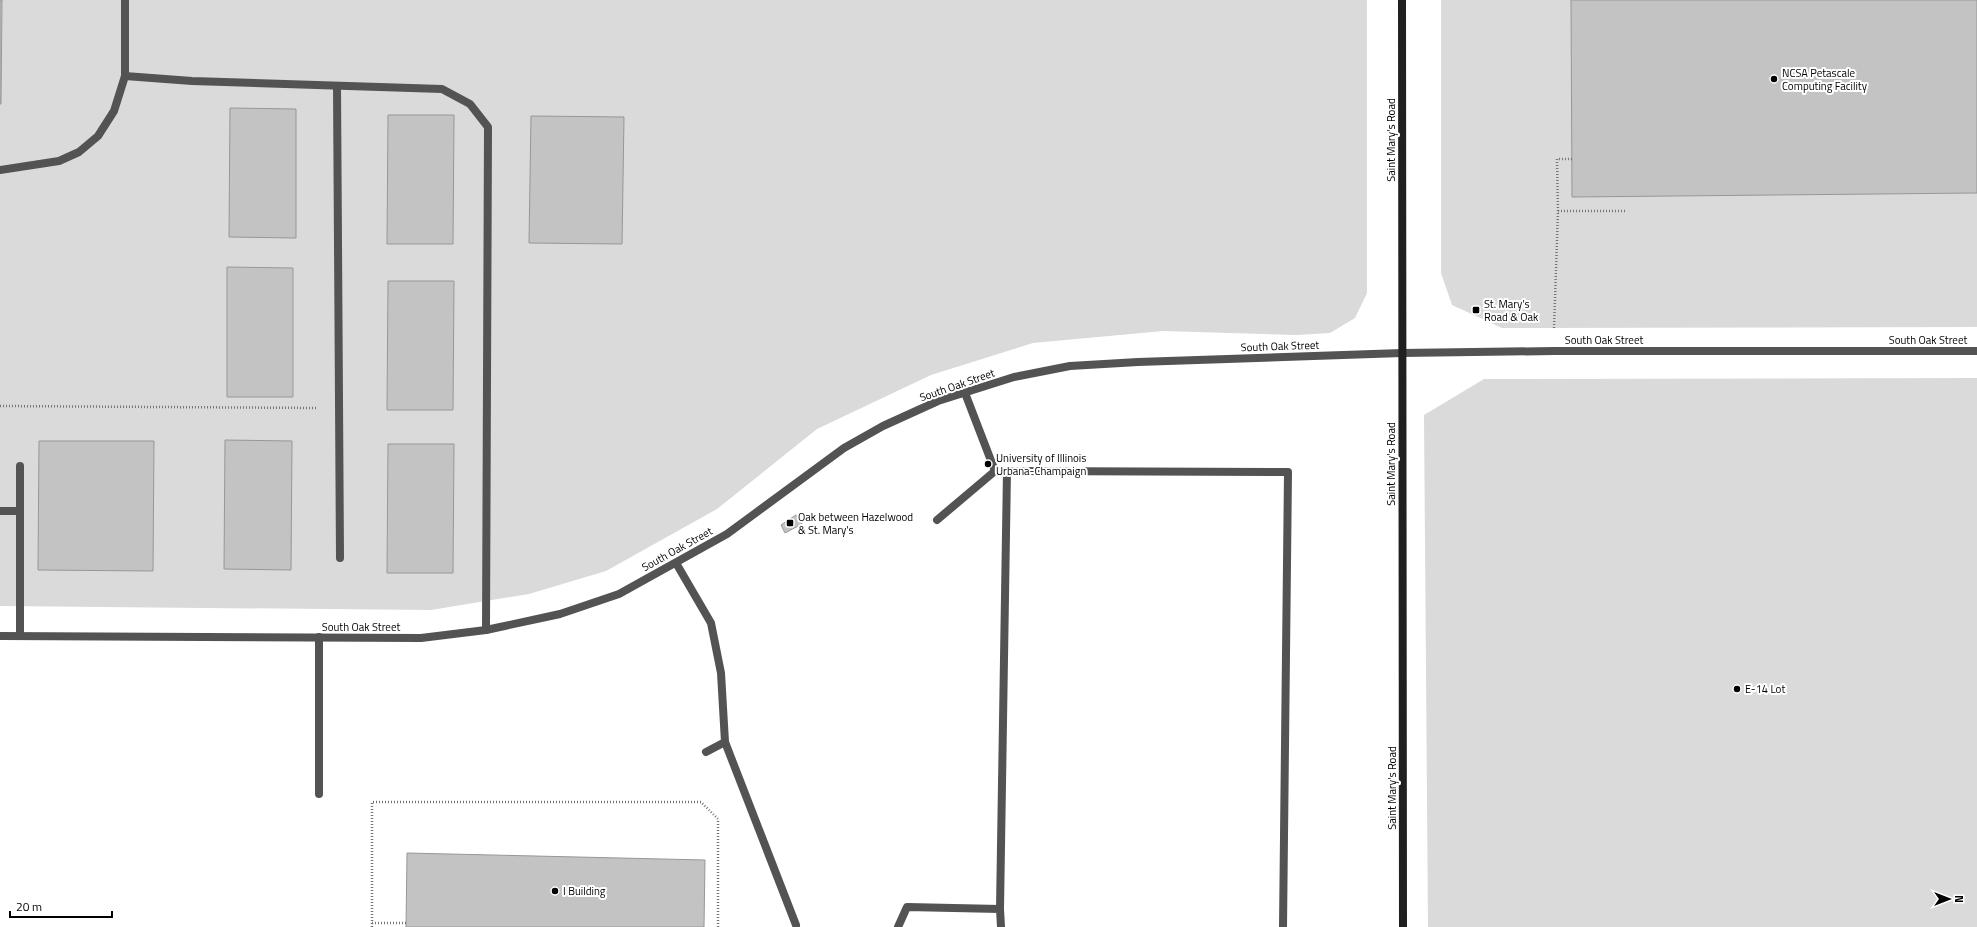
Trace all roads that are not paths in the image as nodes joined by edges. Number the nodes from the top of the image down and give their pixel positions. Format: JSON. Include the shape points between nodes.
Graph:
{"nodes":[{"id":1,"x":125,"y":0,"type":"edge"},
{"id":2,"x":1402,"y":0,"type":"edge"},
{"id":3,"x":125,"y":76,"type":"junction"},
{"id":4,"x":337,"y":87,"type":"junction"},
{"id":5,"x":0,"y":170,"type":"edge"},
{"id":6,"x":1977,"y":351,"type":"edge"},
{"id":7,"x":1402,"y":353,"type":"junction"},
{"id":8,"x":965,"y":393,"type":"junction"},
{"id":9,"x":20,"y":466,"type":"dead end"},
{"id":10,"x":995,"y":471,"type":"junction"},
{"id":11,"x":1007,"y":471,"type":"junction"},
{"id":12,"x":0,"y":511,"type":"edge"},
{"id":13,"x":20,"y":511,"type":"junction"},
{"id":14,"x":938,"y":520,"type":"dead end"},
{"id":15,"x":340,"y":558,"type":"dead end"},
{"id":16,"x":676,"y":563,"type":"junction"},
{"id":17,"x":486,"y":630,"type":"junction"},
{"id":18,"x":0,"y":636,"type":"edge"},
{"id":19,"x":20,"y":636,"type":"junction"},
{"id":20,"x":319,"y":637,"type":"junction"},
{"id":21,"x":725,"y":742,"type":"junction"},
{"id":22,"x":706,"y":752,"type":"dead end"},
{"id":23,"x":319,"y":794,"type":"dead end"},
{"id":24,"x":1000,"y":909,"type":"junction"},
{"id":25,"x":796,"y":925,"type":"dead end"},
{"id":26,"x":898,"y":927,"type":"edge"},
{"id":27,"x":1001,"y":927,"type":"edge"},
{"id":28,"x":1283,"y":927,"type":"edge"},
{"id":29,"x":1403,"y":927,"type":"edge"}],
"edges":[{"from":1,"to":3,"type":"street"},
{"from":2,"to":7,"type":"main road","name":"Saint Mary's Road"},
{"from":3,"to":4,"type":"street"},
{"from":3,"to":5,"type":"street","via":[[114,110],[98,136],[79,152],[59,161]]},
{"from":4,"to":15,"type":"street"},
{"from":4,"to":17,"type":"street","via":[[442,89],[470,104],[488,127]]},
{"from":6,"to":7,"type":"street","name":"South Oak Street"},
{"from":7,"to":8,"type":"street","name":"South Oak Street","via":[[1070,366],[1014,377]]},
{"from":7,"to":29,"type":"main road","name":"Saint Mary's Road"},
{"from":8,"to":10,"type":"street"},
{"from":8,"to":16,"type":"street","name":"South Oak Street","via":[[938,401],[883,426],[844,448],[727,534]]},
{"from":9,"to":13,"type":"street"},
{"from":10,"to":11,"type":"street"},
{"from":10,"to":14,"type":"street"},
{"from":11,"to":24,"type":"street"},
{"from":11,"to":28,"type":"street","via":[[1288,472]]},
{"from":12,"to":13,"type":"street"},
{"from":13,"to":19,"type":"street"},
{"from":16,"to":17,"type":"street","name":"South Oak Street","via":[[618,594],[560,614]]},
{"from":16,"to":21,"type":"street","via":[[711,623],[722,673]]},
{"from":17,"to":20,"type":"street","name":"South Oak Street","via":[[421,638]]},
{"from":18,"to":19,"type":"street","name":"South Oak Street"},
{"from":19,"to":20,"type":"street","name":"South Oak Street"},
{"from":20,"to":23,"type":"street"},
{"from":21,"to":22,"type":"street"},
{"from":21,"to":25,"type":"street"},
{"from":24,"to":26,"type":"street","via":[[907,907]]},
{"from":24,"to":27,"type":"street"}]}
